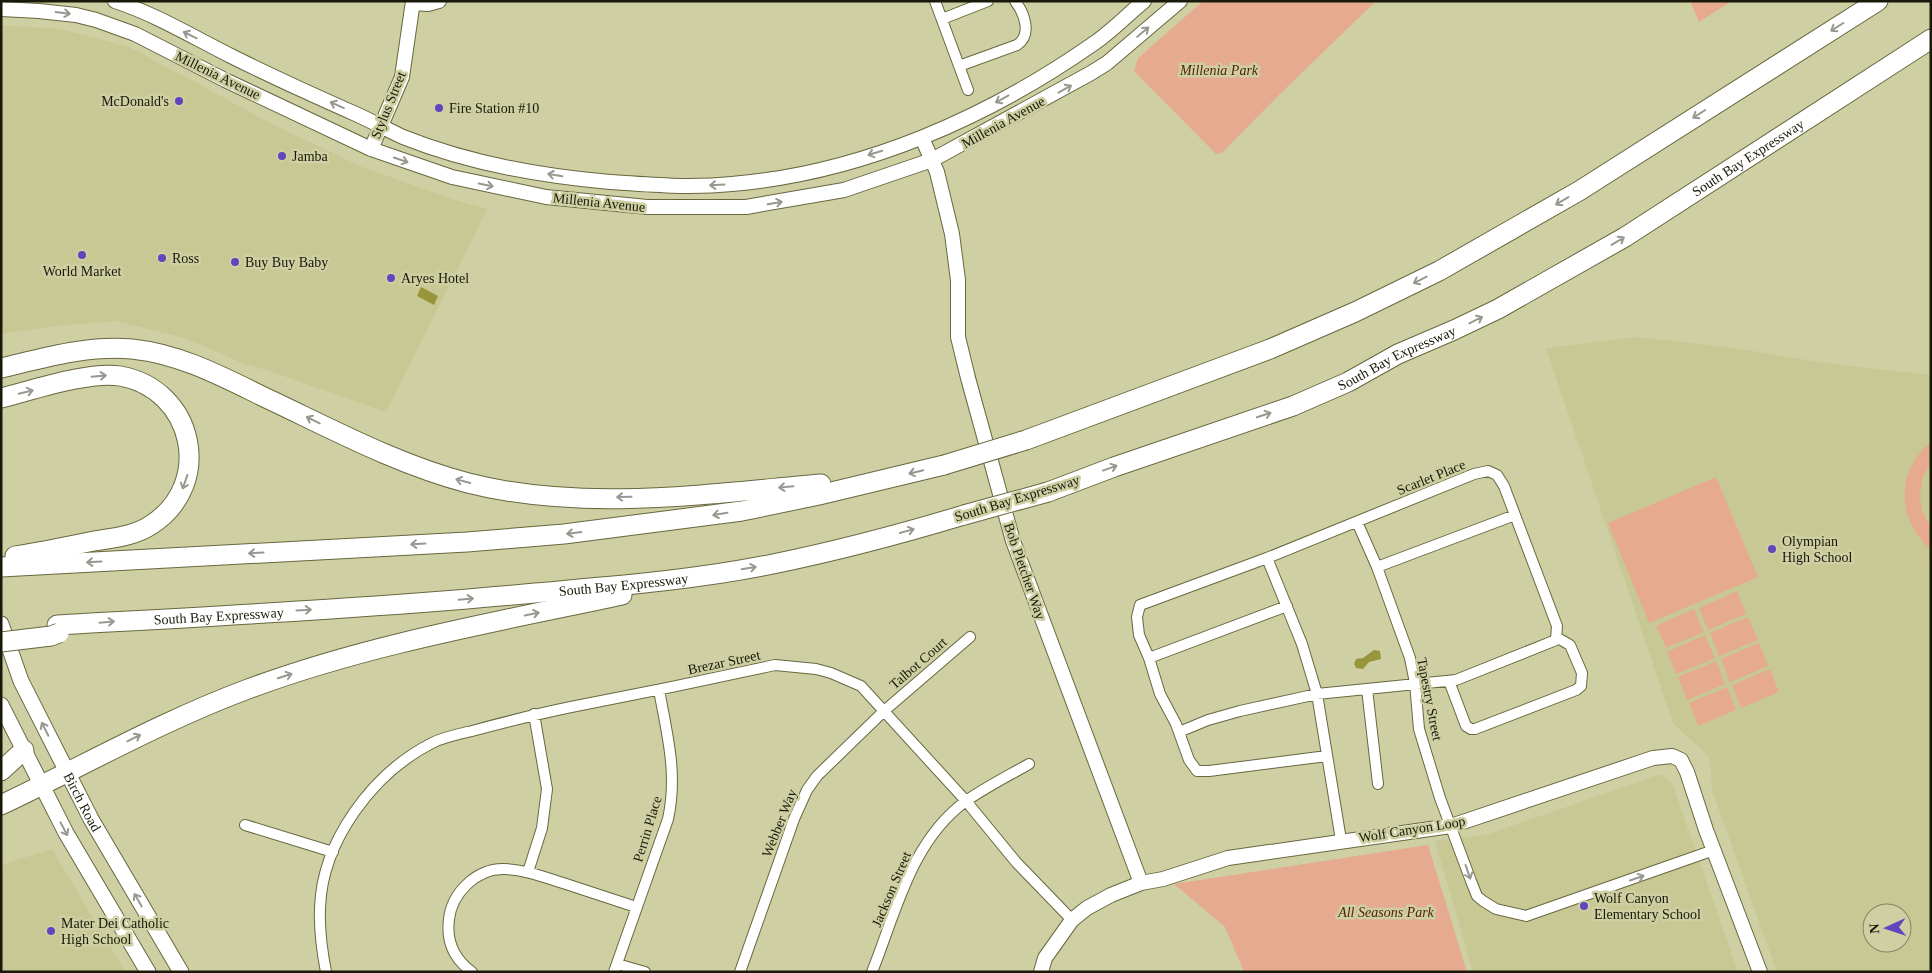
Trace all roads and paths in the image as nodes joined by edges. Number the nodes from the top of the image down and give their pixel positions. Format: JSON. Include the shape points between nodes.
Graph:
{"nodes":[{"id":1,"x":438,"y":1,"type":"edge"},
{"id":2,"x":935,"y":1,"type":"edge"},
{"id":3,"x":988,"y":1,"type":"edge"},
{"id":4,"x":1015,"y":1,"type":"edge"},
{"id":5,"x":1144,"y":1,"type":"edge"},
{"id":6,"x":1180,"y":1,"type":"edge"},
{"id":7,"x":1878,"y":1,"type":"edge"},
{"id":8,"x":122,"y":2,"type":"edge"},
{"id":9,"x":414,"y":2,"type":"edge"},
{"id":10,"x":1,"y":9,"type":"edge"},
{"id":11,"x":942,"y":18,"type":"junction"},
{"id":12,"x":119,"y":28,"type":"junction"},
{"id":13,"x":1931,"y":39,"type":"edge"},
{"id":14,"x":1092,"y":44,"type":"junction"},
{"id":15,"x":1107,"y":63,"type":"junction"},
{"id":16,"x":959,"y":66,"type":"junction"},
{"id":17,"x":968,"y":90,"type":"dead end"},
{"id":18,"x":381,"y":126,"type":"junction"},
{"id":19,"x":922,"y":138,"type":"junction"},
{"id":20,"x":370,"y":149,"type":"junction"},
{"id":21,"x":932,"y":160,"type":"junction"},
{"id":22,"x":674,"y":186,"type":"junction"},
{"id":23,"x":674,"y":208,"type":"junction"},
{"id":24,"x":1,"y":368,"type":"edge"},
{"id":25,"x":1,"y":398,"type":"edge"},
{"id":26,"x":887,"y":479,"type":"junction"},
{"id":27,"x":1515,"y":515,"type":"junction"},
{"id":28,"x":1357,"y":522,"type":"junction"},
{"id":29,"x":1267,"y":558,"type":"junction"},
{"id":30,"x":1,"y":559,"type":"edge"},
{"id":31,"x":34,"y":560,"type":"junction"},
{"id":32,"x":1,"y":567,"type":"edge"},
{"id":33,"x":1378,"y":567,"type":"junction"},
{"id":34,"x":723,"y":573,"type":"junction"},
{"id":35,"x":1287,"y":606,"type":"junction"},
{"id":36,"x":1,"y":624,"type":"edge"},
{"id":37,"x":1,"y":629,"type":"edge"},
{"id":38,"x":58,"y":629,"type":"junction"},
{"id":39,"x":970,"y":637,"type":"dead end"},
{"id":40,"x":1556,"y":637,"type":"junction"},
{"id":41,"x":1,"y":642,"type":"edge"},
{"id":42,"x":1149,"y":658,"type":"junction"},
{"id":43,"x":1449,"y":681,"type":"junction"},
{"id":44,"x":1415,"y":683,"type":"junction"},
{"id":45,"x":659,"y":690,"type":"junction"},
{"id":46,"x":1367,"y":690,"type":"junction"},
{"id":47,"x":1317,"y":694,"type":"junction"},
{"id":48,"x":1,"y":705,"type":"edge"},
{"id":49,"x":884,"y":711,"type":"junction"},
{"id":50,"x":534,"y":714,"type":"junction"},
{"id":51,"x":1179,"y":732,"type":"junction"},
{"id":52,"x":24,"y":750,"type":"junction"},
{"id":53,"x":1327,"y":756,"type":"junction"},
{"id":54,"x":1028,"y":764,"type":"dead end"},
{"id":55,"x":1,"y":771,"type":"edge"},
{"id":56,"x":67,"y":773,"type":"junction"},
{"id":57,"x":1378,"y":784,"type":"dead end"},
{"id":58,"x":42,"y":786,"type":"junction"},
{"id":59,"x":966,"y":801,"type":"junction"},
{"id":60,"x":1,"y":805,"type":"edge"},
{"id":61,"x":244,"y":825,"type":"dead end"},
{"id":62,"x":1451,"y":826,"type":"junction"},
{"id":63,"x":1340,"y":840,"type":"junction"},
{"id":64,"x":1714,"y":850,"type":"junction"},
{"id":65,"x":333,"y":852,"type":"junction"},
{"id":66,"x":528,"y":872,"type":"junction"},
{"id":67,"x":1141,"y":883,"type":"junction"},
{"id":68,"x":636,"y":907,"type":"junction"},
{"id":69,"x":1072,"y":920,"type":"junction"},
{"id":70,"x":615,"y":968,"type":"edge"},
{"id":71,"x":148,"y":972,"type":"edge"},
{"id":72,"x":181,"y":972,"type":"edge"},
{"id":73,"x":326,"y":972,"type":"edge"},
{"id":74,"x":472,"y":972,"type":"edge"},
{"id":75,"x":645,"y":972,"type":"edge"},
{"id":76,"x":740,"y":972,"type":"edge"},
{"id":77,"x":872,"y":972,"type":"edge"},
{"id":78,"x":1041,"y":972,"type":"edge"},
{"id":79,"x":1760,"y":972,"type":"edge"}],
"edges":[{"from":1,"to":9,"type":"street","via":[[428,4]]},
{"from":2,"to":11,"type":"street"},
{"from":3,"to":11,"type":"street"},
{"from":4,"to":16,"type":"street","via":[[1026,31],[1020,43]]},
{"from":5,"to":14,"type":"street","name":"Millenia Avenue"},
{"from":15,"to":6,"type":"street","name":"Millenia Avenue","one_way":true},
{"from":7,"to":26,"type":"highway","one_way":true,"bridge":true,"via":[[1579,191],[1438,271],[1355,312],[1270,349],[1026,440]]},
{"from":8,"to":12,"type":"street"},
{"from":18,"to":8,"type":"street","name":"Millenia Avenue","one_way":true},
{"from":9,"to":18,"type":"street","name":"Stylus Street","via":[[402,77]]},
{"from":10,"to":12,"type":"street","name":"Millenia Avenue","one_way":true,"via":[[76,15]]},
{"from":11,"to":16,"type":"street"},
{"from":12,"to":20,"type":"street","name":"Millenia Avenue"},
{"from":34,"to":13,"type":"highway","name":"South Bay Expressway","one_way":true,"bridge":true,"via":[[868,542],[1048,492],[1293,406],[1348,382],[1398,354],[1498,309],[1625,237]]},
{"from":14,"to":15,"type":"street"},
{"from":14,"to":19,"type":"street","name":"Millenia Avenue","one_way":true,"via":[[998,102]]},
{"from":21,"to":15,"type":"street","name":"Millenia Avenue","one_way":true},
{"from":16,"to":17,"type":"street"},
{"from":18,"to":20,"type":"street","name":"Stylus Street"},
{"from":22,"to":18,"type":"street","name":"Millenia Avenue","one_way":true,"via":[[579,179],[481,161],[430,147]]},
{"from":19,"to":21,"type":"street","name":"Bob Pletcher Way"},
{"from":19,"to":22,"type":"street","name":"Millenia Avenue","one_way":true,"via":[[796,175],[733,184]]},
{"from":20,"to":23,"type":"street","name":"Millenia Avenue","one_way":true,"via":[[452,177],[537,195]]},
{"from":23,"to":21,"type":"street","name":"Millenia Avenue","one_way":true,"via":[[746,207],[808,197],[844,190]]},
{"from":21,"to":67,"type":"street","name":"Bob Pletcher Way","via":[[952,234],[958,280],[958,338],[1013,541]]},
{"from":22,"to":23,"type":"street"},
{"from":26,"to":24,"type":"highway","one_way":true,"via":[[669,497],[572,498],[520,493],[445,476],[396,459],[208,370],[162,354],[98,349]]},
{"from":25,"to":31,"type":"highway","one_way":true,"via":[[86,377],[120,376],[138,381],[162,396],[180,419],[187,436],[190,454],[185,482],[172,506],[158,520],[132,534]]},
{"from":26,"to":31,"type":"highway","one_way":true,"via":[[742,511],[564,534],[467,542]]},
{"from":27,"to":28,"type":"street","name":"Scarlet Place","via":[[1504,486],[1497,475],[1488,471]]},
{"from":27,"to":33,"type":"street"},
{"from":27,"to":40,"type":"street","name":"Scarlet Place","via":[[1557,626]]},
{"from":28,"to":29,"type":"street","name":"Scarlet Place"},
{"from":28,"to":33,"type":"street","name":"Tapestry Street"},
{"from":29,"to":35,"type":"street"},
{"from":29,"to":42,"type":"street","name":"Scarlet Place","via":[[1140,605],[1137,617],[1139,635]]},
{"from":30,"to":31,"type":"highway"},
{"from":31,"to":32,"type":"highway"},
{"from":33,"to":44,"type":"street","name":"Tapestry Street","via":[[1410,658]]},
{"from":38,"to":34,"type":"highway","name":"South Bay Expressway","one_way":true,"via":[[81,624],[416,603]]},
{"from":56,"to":34,"type":"highway","one_way":true,"via":[[186,714],[318,666],[422,636]]},
{"from":35,"to":42,"type":"street"},
{"from":35,"to":47,"type":"street"},
{"from":56,"to":36,"type":"main road","name":"Birch Road","one_way":true,"via":[[21,681]]},
{"from":37,"to":38,"type":"highway"},
{"from":38,"to":41,"type":"highway","bridge":true,"via":[[51,636]]},
{"from":39,"to":49,"type":"street","name":"Talbot Court"},
{"from":40,"to":43,"type":"street","via":[[1556,640]]},
{"from":40,"to":43,"type":"street","via":[[1570,645],[1582,674],[1581,686],[1576,690],[1471,729],[1466,726]]},
{"from":42,"to":51,"type":"street","name":"Scarlet Place","via":[[1160,694]]},
{"from":43,"to":44,"type":"street"},
{"from":44,"to":46,"type":"street"},
{"from":44,"to":62,"type":"street","name":"Tapestry Street","via":[[1419,729]]},
{"from":45,"to":49,"type":"street","name":"Brezar Street","via":[[775,665],[830,673],[860,686]]},
{"from":45,"to":50,"type":"street","name":"Brezar Street"},
{"from":45,"to":68,"type":"street","name":"Perrin Place","via":[[672,765],[672,798],[668,819]]},
{"from":46,"to":47,"type":"street"},
{"from":46,"to":57,"type":"street"},
{"from":47,"to":51,"type":"street","via":[[1240,711]]},
{"from":47,"to":53,"type":"street"},
{"from":48,"to":52,"type":"main road","name":"Birch Road"},
{"from":49,"to":59,"type":"street","name":"Brezar Street"},
{"from":49,"to":76,"type":"street","name":"Webber Way","via":[[821,771],[807,790]]},
{"from":50,"to":65,"type":"street","name":"Brezar Street","via":[[436,741],[401,763],[360,802]]},
{"from":50,"to":66,"type":"street","via":[[547,789],[542,828]]},
{"from":51,"to":53,"type":"street","name":"Scarlet Place","via":[[1188,760],[1197,771]]},
{"from":52,"to":55,"type":"highway"},
{"from":52,"to":58,"type":"main road","name":"Birch Road"},
{"from":53,"to":63,"type":"street"},
{"from":54,"to":59,"type":"street","name":"Jackson Street"},
{"from":56,"to":58,"type":"highway"},
{"from":72,"to":56,"type":"main road","name":"Birch Road","one_way":true},
{"from":58,"to":60,"type":"highway"},
{"from":58,"to":71,"type":"main road","name":"Birch Road","one_way":true},
{"from":59,"to":69,"type":"street","name":"Brezar Street","via":[[1016,862]]},
{"from":59,"to":77,"type":"street","name":"Jackson Street","via":[[935,831],[911,869]]},
{"from":61,"to":65,"type":"street"},
{"from":62,"to":63,"type":"street","name":"Wolf Canyon Loop"},
{"from":62,"to":64,"type":"street","name":"Tapestry Street","one_way":true,"via":[[1477,896],[1496,909],[1526,916]]},
{"from":62,"to":64,"type":"street","name":"Wolf Canyon Loop","via":[[1653,758],[1672,756],[1681,760],[1687,772]]},
{"from":63,"to":67,"type":"street","name":"Wolf Canyon Loop","via":[[1228,858]]},
{"from":64,"to":79,"type":"street","name":"Wolf Canyon Loop"},
{"from":65,"to":73,"type":"street","name":"Brezar Street","via":[[320,906]]},
{"from":66,"to":68,"type":"street"},
{"from":66,"to":74,"type":"street","via":[[488,871],[459,892],[449,914],[448,930],[454,955]]},
{"from":67,"to":69,"type":"street","name":"Wolf Canyon Loop","via":[[1087,908]]},
{"from":68,"to":70,"type":"street","name":"Perrin Place"},
{"from":69,"to":78,"type":"street","name":"Wolf Canyon Loop","via":[[1045,958]]},
{"from":70,"to":75,"type":"street"}]}
